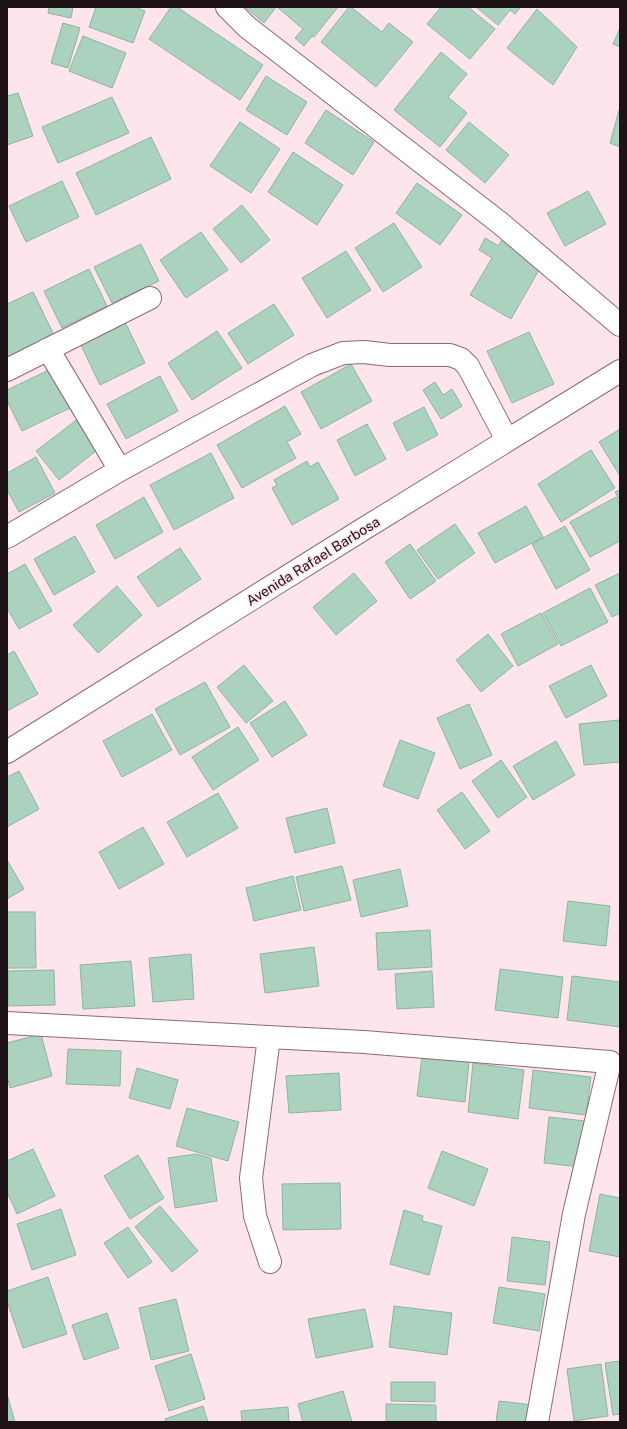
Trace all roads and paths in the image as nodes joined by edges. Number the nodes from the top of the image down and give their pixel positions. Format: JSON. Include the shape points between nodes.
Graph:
{"nodes":[{"id":1,"x":227,"y":7,"type":"edge"},
{"id":2,"x":150,"y":298,"type":"dead end"},
{"id":3,"x":620,"y":325,"type":"edge"},
{"id":4,"x":48,"y":349,"type":"junction"},
{"id":5,"x":7,"y":370,"type":"edge"},
{"id":6,"x":620,"y":371,"type":"edge"},
{"id":7,"x":507,"y":440,"type":"junction"},
{"id":8,"x":120,"y":470,"type":"junction"},
{"id":9,"x":7,"y":538,"type":"edge"},
{"id":10,"x":7,"y":752,"type":"edge"},
{"id":11,"x":7,"y":1023,"type":"edge"},
{"id":12,"x":269,"y":1037,"type":"junction"},
{"id":13,"x":615,"y":1064,"type":"edge"},
{"id":14,"x":270,"y":1262,"type":"dead end"},
{"id":15,"x":537,"y":1422,"type":"edge"}],
"edges":[{"from":1,"to":3,"type":"street","via":[[247,27],[500,223]]},
{"from":2,"to":4,"type":"street"},
{"from":4,"to":5,"type":"street"},
{"from":4,"to":8,"type":"street"},
{"from":6,"to":7,"type":"street","name":"Avenida Rafael Barbosa"},
{"from":7,"to":8,"type":"street","via":[[468,366],[461,359],[450,355],[343,353],[312,365]]},
{"from":7,"to":10,"type":"street","name":"Avenida Rafael Barbosa"},
{"from":8,"to":9,"type":"street"},
{"from":11,"to":12,"type":"street"},
{"from":12,"to":13,"type":"street","via":[[364,1042]]},
{"from":12,"to":14,"type":"street","via":[[251,1178],[255,1216]]},
{"from":13,"to":15,"type":"street","via":[[574,1214]]}]}
